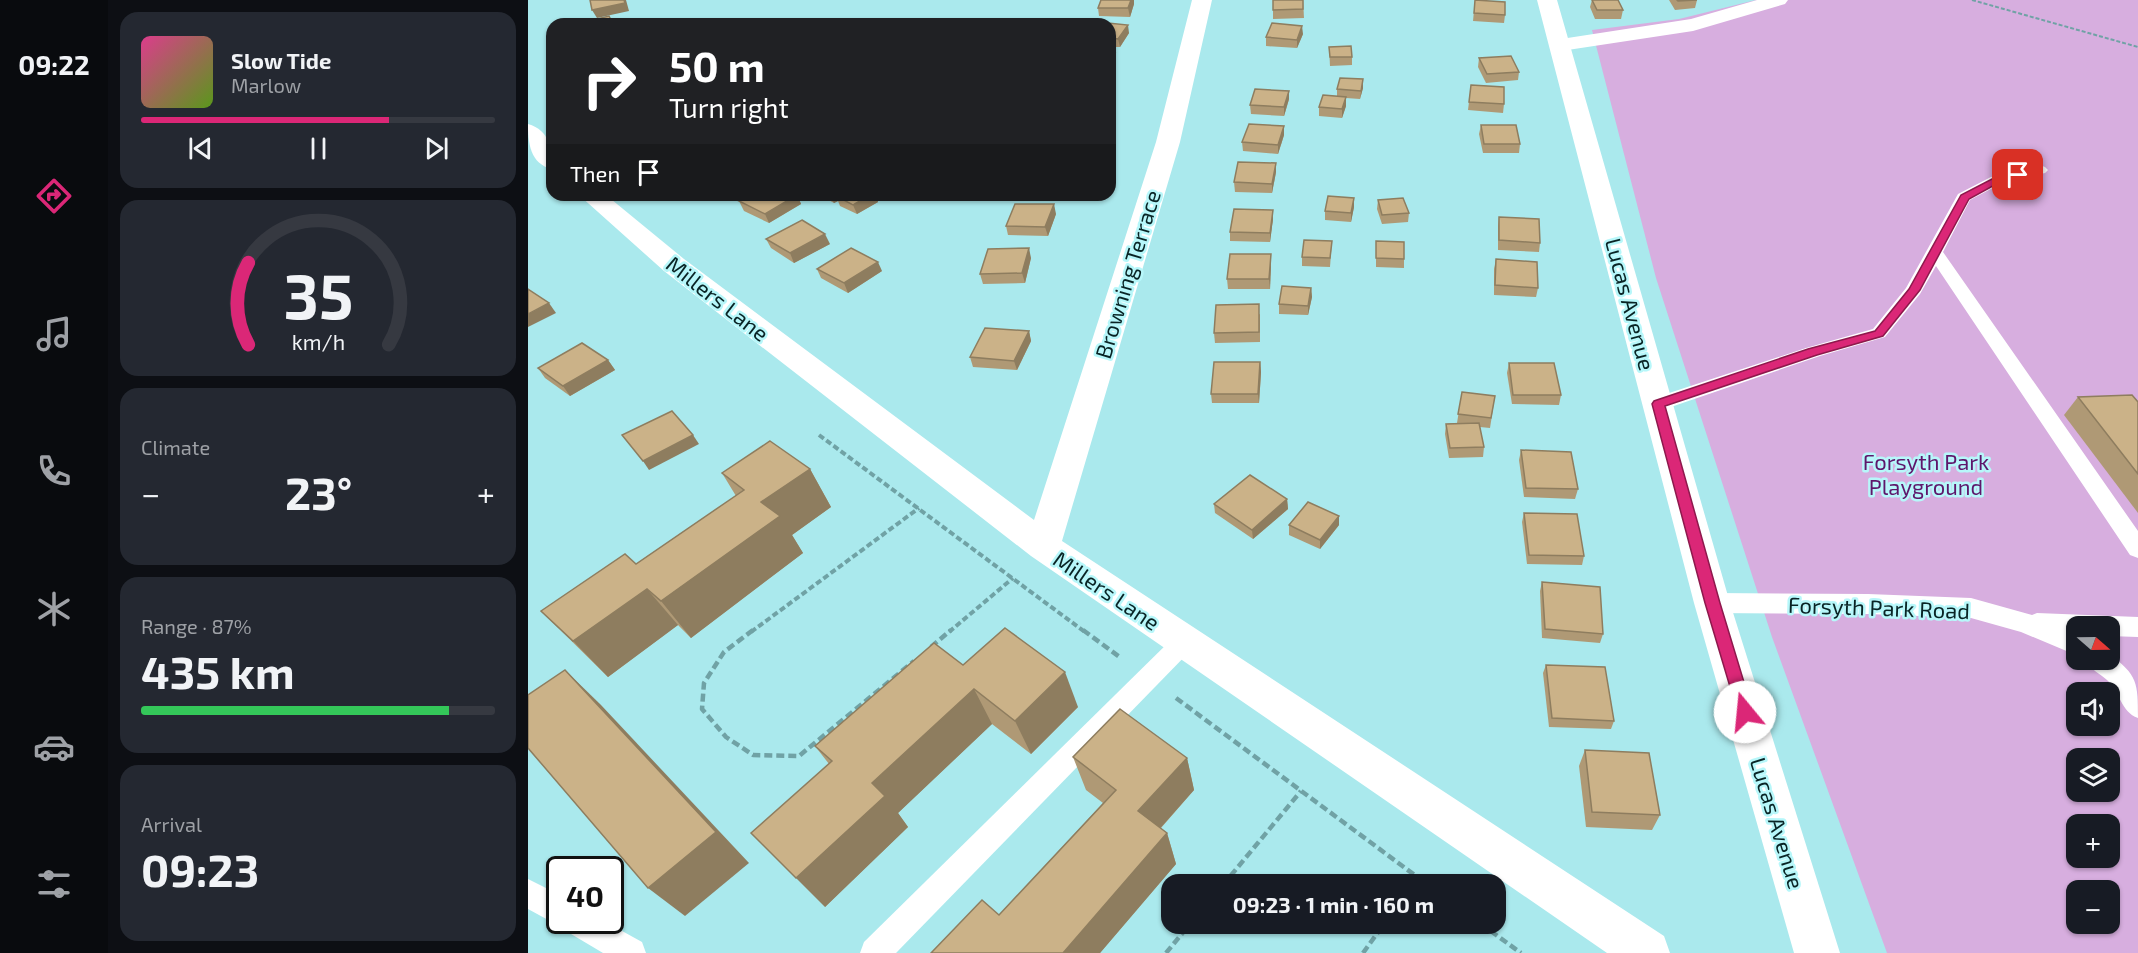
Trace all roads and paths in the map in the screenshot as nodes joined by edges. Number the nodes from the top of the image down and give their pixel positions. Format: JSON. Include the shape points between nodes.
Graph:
{"nodes":[{"id":1,"x":1202,"y":0,"type":"edge"},
{"id":2,"x":1547,"y":0,"type":"edge"},
{"id":3,"x":1778,"y":0,"type":"edge"},
{"id":4,"x":1972,"y":0,"type":"edge"},
{"id":5,"x":1561,"y":45,"type":"junction"},
{"id":6,"x":2138,"y":47,"type":"edge"},
{"id":7,"x":528,"y":131,"type":"edge"},
{"id":8,"x":546,"y":154,"type":"edge"},
{"id":9,"x":2040,"y":170,"type":"dead end"},
{"id":10,"x":598,"y":201,"type":"edge"},
{"id":11,"x":1935,"y":252,"type":"junction"},
{"id":12,"x":1658,"y":404,"type":"junction"},
{"id":13,"x":919,"y":508,"type":"dead end"},
{"id":14,"x":1043,"y":546,"type":"junction"},
{"id":15,"x":2138,"y":549,"type":"edge"},
{"id":16,"x":1013,"y":578,"type":"dead end"},
{"id":17,"x":1712,"y":603,"type":"junction"},
{"id":18,"x":2026,"y":623,"type":"junction"},
{"id":19,"x":2138,"y":627,"type":"edge"},
{"id":20,"x":2066,"y":641,"type":"edge"},
{"id":21,"x":1184,"y":642,"type":"junction"},
{"id":22,"x":924,"y":652,"type":"edge"},
{"id":23,"x":915,"y":660,"type":"edge"},
{"id":24,"x":2112,"y":670,"type":"edge"},
{"id":25,"x":2138,"y":707,"type":"edge"},
{"id":26,"x":1301,"y":791,"type":"dead end"},
{"id":27,"x":1232,"y":874,"type":"edge"},
{"id":28,"x":528,"y":893,"type":"edge"},
{"id":29,"x":546,"y":903,"type":"edge"},
{"id":30,"x":598,"y":934,"type":"edge"},
{"id":31,"x":1182,"y":934,"type":"edge"},
{"id":32,"x":1377,"y":934,"type":"edge"},
{"id":33,"x":1495,"y":934,"type":"edge"},
{"id":34,"x":631,"y":953,"type":"edge"},
{"id":35,"x":875,"y":953,"type":"edge"},
{"id":36,"x":1166,"y":953,"type":"edge"},
{"id":37,"x":1363,"y":953,"type":"edge"},
{"id":38,"x":1521,"y":953,"type":"edge"},
{"id":39,"x":1647,"y":953,"type":"edge"},
{"id":40,"x":1817,"y":953,"type":"edge"}],
"edges":[{"from":1,"to":14,"type":"street","name":"Browning Terrace","via":[[1168,142]]},
{"from":2,"to":5,"type":"street","name":"Lucas Avenue"},
{"from":3,"to":5,"type":"street","via":[[1693,25]]},
{"from":4,"to":6,"type":"path"},
{"from":5,"to":12,"type":"street","name":"Lucas Avenue"},
{"from":7,"to":8,"type":"street"},
{"from":9,"to":11,"type":"lane","via":[[1997,180],[1964,197]]},
{"from":10,"to":14,"type":"street","name":"Millers Lane","via":[[674,265]]},
{"from":11,"to":12,"type":"lane","via":[[1914,290],[1879,333]]},
{"from":11,"to":15,"type":"lane"},
{"from":12,"to":17,"type":"street","name":"Lucas Avenue"},
{"from":13,"to":23,"type":"path","via":[[724,651],[704,683],[702,709],[726,737],[753,755],[799,756]]},
{"from":14,"to":21,"type":"street","name":"Millers Lane"},
{"from":16,"to":22,"type":"path"},
{"from":17,"to":18,"type":"lane","name":"Forsyth Park Road","via":[[1971,608]]},
{"from":17,"to":40,"type":"street","name":"Lucas Avenue"},
{"from":18,"to":19,"type":"lane"},
{"from":18,"to":20,"type":"lane","name":"Forsyth Park Road"},
{"from":21,"to":35,"type":"lane"},
{"from":21,"to":39,"type":"street","name":"Millers Lane"},
{"from":24,"to":25,"type":"lane"},
{"from":26,"to":27,"type":"path"},
{"from":28,"to":29,"type":"lane"},
{"from":30,"to":34,"type":"lane"},
{"from":31,"to":36,"type":"path"},
{"from":32,"to":37,"type":"path"},
{"from":33,"to":38,"type":"path"}]}
